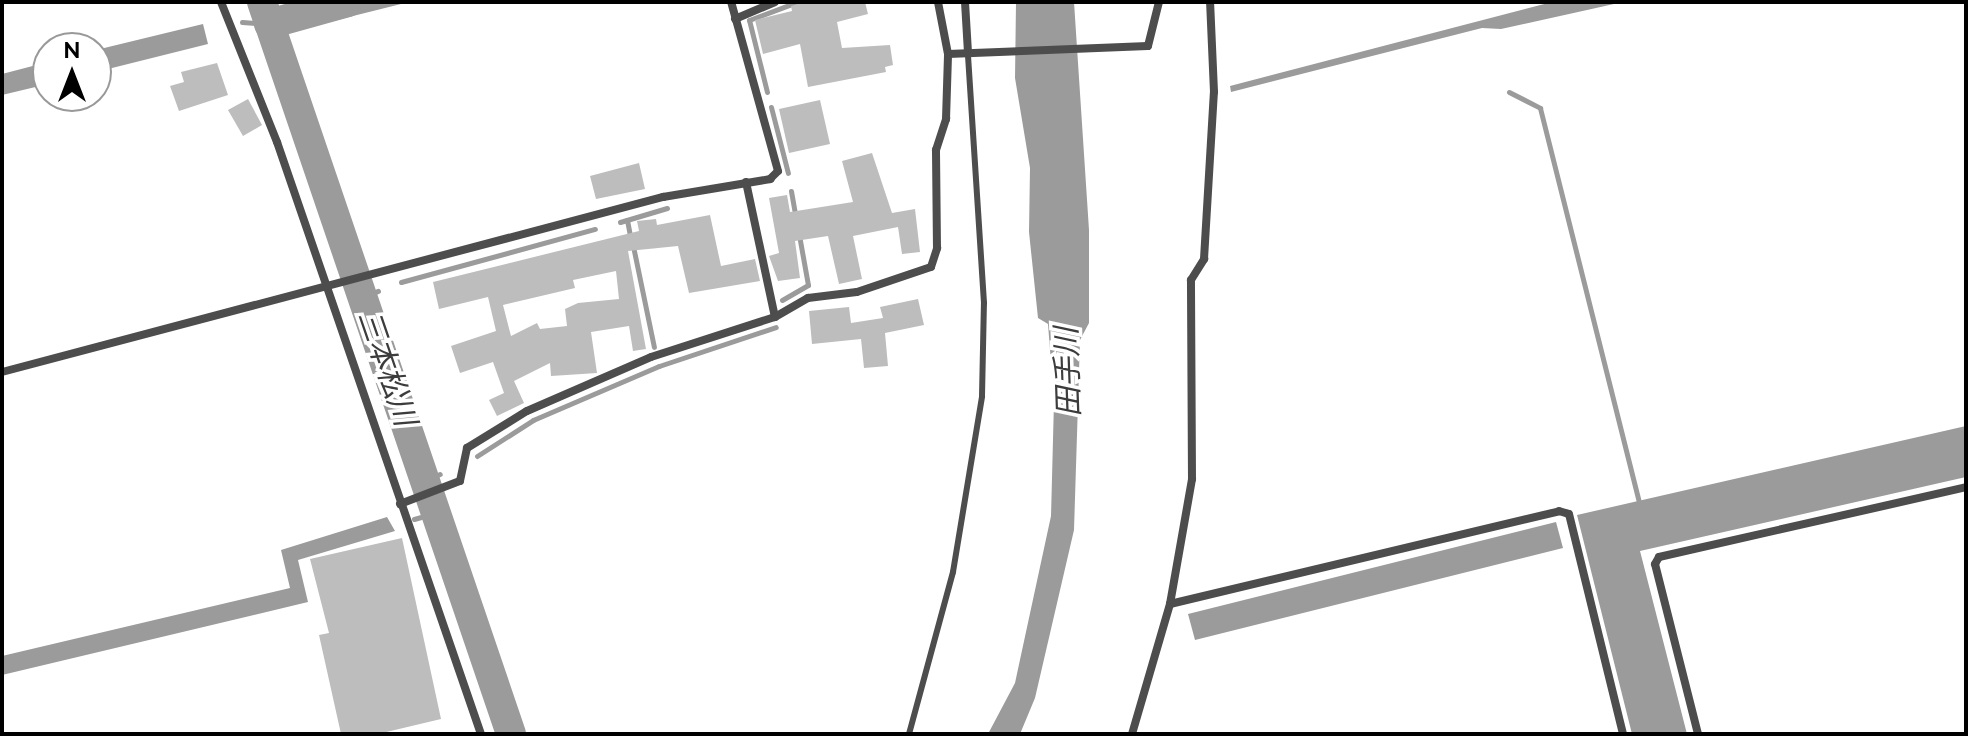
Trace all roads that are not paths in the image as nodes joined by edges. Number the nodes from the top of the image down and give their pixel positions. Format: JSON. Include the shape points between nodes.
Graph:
{"nodes":[{"id":1,"x":221,"y":2,"type":"edge"},
{"id":2,"x":731,"y":2,"type":"edge"},
{"id":3,"x":775,"y":2,"type":"edge"},
{"id":4,"x":938,"y":2,"type":"edge"},
{"id":5,"x":965,"y":2,"type":"edge"},
{"id":6,"x":1159,"y":2,"type":"edge"},
{"id":7,"x":1210,"y":2,"type":"edge"},
{"id":8,"x":735,"y":19,"type":"junction"},
{"id":9,"x":968,"y":53,"type":"junction"},
{"id":10,"x":948,"y":54,"type":"junction"},
{"id":11,"x":746,"y":182,"type":"junction"},
{"id":12,"x":326,"y":288,"type":"junction"},
{"id":13,"x":775,"y":317,"type":"junction"},
{"id":14,"x":2,"y":372,"type":"edge"},
{"id":15,"x":1966,"y":487,"type":"edge"},
{"id":16,"x":400,"y":504,"type":"junction"},
{"id":17,"x":1170,"y":604,"type":"junction"},
{"id":18,"x":481,"y":734,"type":"edge"},
{"id":19,"x":909,"y":734,"type":"edge"},
{"id":20,"x":1132,"y":734,"type":"edge"},
{"id":21,"x":1623,"y":734,"type":"edge"},
{"id":22,"x":1698,"y":734,"type":"edge"}],
"edges":[{"from":1,"to":12,"type":"street","via":[[277,142]]},
{"from":2,"to":8,"type":"street"},
{"from":3,"to":8,"type":"street"},
{"from":4,"to":10,"type":"street"},
{"from":5,"to":9,"type":"street"},
{"from":6,"to":9,"type":"street","via":[[1148,46]]},
{"from":7,"to":17,"type":"street","via":[[1214,92],[1204,259],[1191,280],[1192,479]]},
{"from":8,"to":11,"type":"street","via":[[778,171],[770,179]]},
{"from":9,"to":10,"type":"street"},
{"from":9,"to":19,"type":"lane","via":[[984,303],[982,396],[956,560]]},
{"from":10,"to":13,"type":"street","via":[[946,119],[936,150],[937,248],[931,267],[857,292],[808,298]]},
{"from":11,"to":12,"type":"street","via":[[663,197]]},
{"from":11,"to":13,"type":"street"},
{"from":12,"to":14,"type":"street"},
{"from":12,"to":16,"type":"street"},
{"from":13,"to":16,"type":"street","via":[[651,357],[527,411],[467,448],[460,481]]},
{"from":15,"to":22,"type":"street","via":[[1659,557],[1655,564]]},
{"from":16,"to":18,"type":"street"},
{"from":17,"to":20,"type":"street"},
{"from":17,"to":21,"type":"street","via":[[1559,511],[1569,514]]}]}
